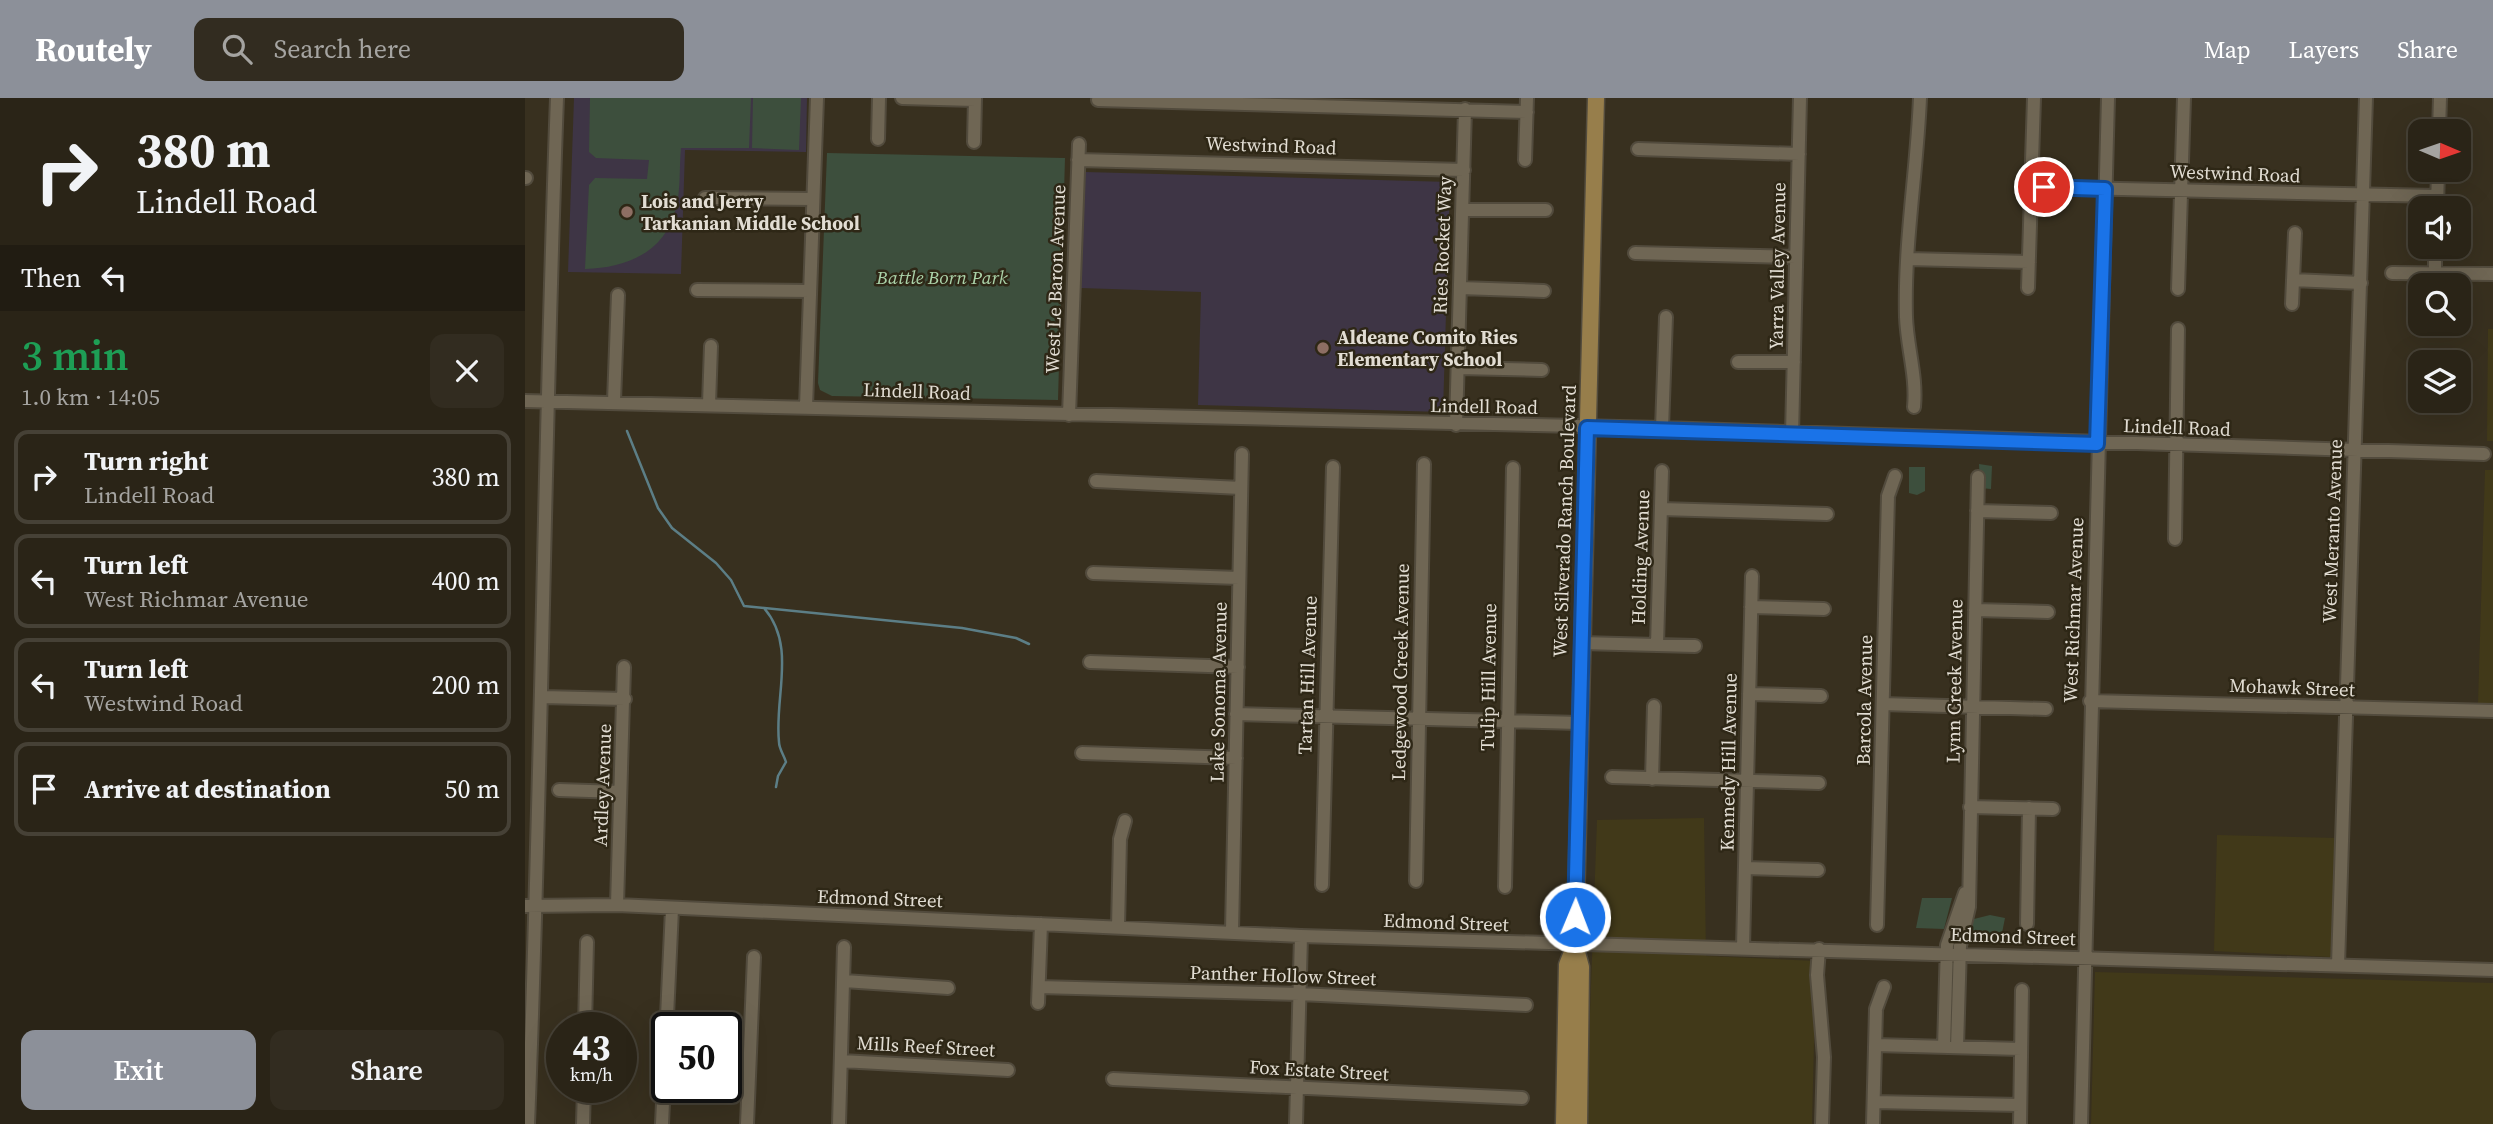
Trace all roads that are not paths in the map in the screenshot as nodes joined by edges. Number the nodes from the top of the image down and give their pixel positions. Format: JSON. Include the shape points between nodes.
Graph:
{"nodes":[{"id":1,"x":558,"y":98,"type":"edge"},
{"id":2,"x":817,"y":98,"type":"edge"},
{"id":3,"x":879,"y":98,"type":"edge"},
{"id":4,"x":902,"y":98,"type":"edge"},
{"id":5,"x":1527,"y":98,"type":"edge"},
{"id":6,"x":1596,"y":98,"type":"edge"},
{"id":7,"x":1800,"y":98,"type":"edge"},
{"id":8,"x":1920,"y":98,"type":"edge"},
{"id":9,"x":2034,"y":98,"type":"edge"},
{"id":10,"x":2108,"y":98,"type":"edge"},
{"id":11,"x":2184,"y":98,"type":"edge"},
{"id":12,"x":2367,"y":98,"type":"edge"},
{"id":13,"x":2440,"y":98,"type":"edge"},
{"id":14,"x":975,"y":99,"type":"edge"},
{"id":15,"x":1130,"y":99,"type":"edge"},
{"id":16,"x":1098,"y":100,"type":"dead end"},
{"id":17,"x":1226,"y":101,"type":"edge"},
{"id":18,"x":1326,"y":102,"type":"edge"},
{"id":19,"x":1425,"y":103,"type":"edge"},
{"id":20,"x":1465,"y":109,"type":"junction"},
{"id":21,"x":1527,"y":112,"type":"junction"},
{"id":22,"x":2439,"y":119,"type":"edge"},
{"id":23,"x":878,"y":139,"type":"dead end"},
{"id":24,"x":974,"y":142,"type":"dead end"},
{"id":25,"x":1079,"y":144,"type":"dead end"},
{"id":26,"x":1638,"y":149,"type":"dead end"},
{"id":27,"x":1799,"y":154,"type":"junction"},
{"id":28,"x":1078,"y":160,"type":"junction"},
{"id":29,"x":1525,"y":160,"type":"dead end"},
{"id":30,"x":1464,"y":170,"type":"junction"},
{"id":31,"x":2031,"y":187,"type":"junction"},
{"id":32,"x":2105,"y":189,"type":"junction"},
{"id":33,"x":2181,"y":191,"type":"junction"},
{"id":34,"x":2364,"y":196,"type":"junction"},
{"id":35,"x":705,"y":198,"type":"dead end"},
{"id":36,"x":813,"y":199,"type":"junction"},
{"id":37,"x":2408,"y":200,"type":"edge"},
{"id":38,"x":1462,"y":210,"type":"junction"},
{"id":39,"x":1546,"y":210,"type":"dead end"},
{"id":40,"x":2295,"y":233,"type":"dead end"},
{"id":41,"x":1635,"y":253,"type":"dead end"},
{"id":42,"x":1795,"y":257,"type":"junction"},
{"id":43,"x":1908,"y":259,"type":"junction"},
{"id":44,"x":2435,"y":259,"type":"edge"},
{"id":45,"x":2029,"y":262,"type":"junction"},
{"id":46,"x":2392,"y":273,"type":"dead end"},
{"id":47,"x":2408,"y":273,"type":"edge"},
{"id":48,"x":2435,"y":273,"type":"edge"},
{"id":49,"x":2471,"y":274,"type":"edge"},
{"id":50,"x":2493,"y":274,"type":"edge"},
{"id":51,"x":2293,"y":280,"type":"junction"},
{"id":52,"x":2361,"y":283,"type":"junction"},
{"id":53,"x":1460,"y":288,"type":"junction"},
{"id":54,"x":2028,"y":288,"type":"dead end"},
{"id":55,"x":2178,"y":289,"type":"dead end"},
{"id":56,"x":697,"y":290,"type":"dead end"},
{"id":57,"x":1544,"y":290,"type":"dead end"},
{"id":58,"x":810,"y":291,"type":"junction"},
{"id":59,"x":618,"y":295,"type":"dead end"},
{"id":60,"x":2292,"y":303,"type":"dead end"},
{"id":61,"x":1666,"y":317,"type":"dead end"},
{"id":62,"x":2178,"y":329,"type":"dead end"},
{"id":63,"x":711,"y":345,"type":"dead end"},
{"id":64,"x":1738,"y":362,"type":"dead end"},
{"id":65,"x":1794,"y":362,"type":"junction"},
{"id":66,"x":1458,"y":368,"type":"junction"},
{"id":67,"x":1542,"y":370,"type":"dead end"},
{"id":68,"x":525,"y":401,"type":"edge"},
{"id":69,"x":546,"y":401,"type":"junction"},
{"id":70,"x":614,"y":401,"type":"junction"},
{"id":71,"x":709,"y":404,"type":"junction"},
{"id":72,"x":806,"y":407,"type":"junction"},
{"id":73,"x":1914,"y":407,"type":"dead end"},
{"id":74,"x":1069,"y":415,"type":"junction"},
{"id":75,"x":1456,"y":425,"type":"junction"},
{"id":76,"x":1587,"y":428,"type":"junction"},
{"id":77,"x":1661,"y":428,"type":"junction"},
{"id":78,"x":1792,"y":435,"type":"junction"},
{"id":79,"x":2097,"y":444,"type":"junction"},
{"id":80,"x":2176,"y":446,"type":"junction"},
{"id":81,"x":2354,"y":451,"type":"junction"},
{"id":82,"x":1242,"y":454,"type":"dead end"},
{"id":83,"x":2484,"y":454,"type":"dead end"},
{"id":84,"x":1424,"y":464,"type":"dead end"},
{"id":85,"x":1333,"y":467,"type":"dead end"},
{"id":86,"x":1513,"y":468,"type":"dead end"},
{"id":87,"x":1662,"y":471,"type":"dead end"},
{"id":88,"x":1895,"y":476,"type":"dead end"},
{"id":89,"x":1978,"y":477,"type":"dead end"},
{"id":90,"x":1096,"y":481,"type":"dead end"},
{"id":91,"x":1241,"y":488,"type":"junction"},
{"id":92,"x":1661,"y":509,"type":"junction"},
{"id":93,"x":1977,"y":511,"type":"junction"},
{"id":94,"x":2051,"y":513,"type":"dead end"},
{"id":95,"x":1827,"y":514,"type":"dead end"},
{"id":96,"x":2175,"y":539,"type":"dead end"},
{"id":97,"x":1093,"y":573,"type":"dead end"},
{"id":98,"x":1752,"y":576,"type":"dead end"},
{"id":99,"x":1239,"y":578,"type":"junction"},
{"id":100,"x":1751,"y":607,"type":"junction"},
{"id":101,"x":1824,"y":609,"type":"dead end"},
{"id":102,"x":1975,"y":610,"type":"junction"},
{"id":103,"x":2048,"y":612,"type":"dead end"},
{"id":104,"x":1581,"y":643,"type":"junction"},
{"id":105,"x":1657,"y":645,"type":"junction"},
{"id":106,"x":1695,"y":646,"type":"dead end"},
{"id":107,"x":1090,"y":663,"type":"dead end"},
{"id":108,"x":624,"y":667,"type":"dead end"},
{"id":109,"x":1238,"y":667,"type":"junction"},
{"id":110,"x":1749,"y":694,"type":"junction"},
{"id":111,"x":1821,"y":696,"type":"dead end"},
{"id":112,"x":542,"y":698,"type":"junction"},
{"id":113,"x":625,"y":699,"type":"junction"},
{"id":114,"x":2090,"y":701,"type":"junction"},
{"id":115,"x":1883,"y":704,"type":"junction"},
{"id":116,"x":1654,"y":706,"type":"dead end"},
{"id":117,"x":1972,"y":707,"type":"junction"},
{"id":118,"x":2346,"y":708,"type":"junction"},
{"id":119,"x":2046,"y":709,"type":"dead end"},
{"id":120,"x":2493,"y":711,"type":"edge"},
{"id":121,"x":1237,"y":713,"type":"junction"},
{"id":122,"x":1325,"y":716,"type":"junction"},
{"id":123,"x":1418,"y":719,"type":"junction"},
{"id":124,"x":1506,"y":721,"type":"junction"},
{"id":125,"x":1579,"y":723,"type":"junction"},
{"id":126,"x":1082,"y":753,"type":"dead end"},
{"id":127,"x":1236,"y":758,"type":"junction"},
{"id":128,"x":1612,"y":778,"type":"dead end"},
{"id":129,"x":1652,"y":779,"type":"junction"},
{"id":130,"x":1747,"y":781,"type":"junction"},
{"id":131,"x":1819,"y":783,"type":"dead end"},
{"id":132,"x":559,"y":790,"type":"dead end"},
{"id":133,"x":620,"y":792,"type":"junction"},
{"id":134,"x":1970,"y":807,"type":"junction"},
{"id":135,"x":2029,"y":808,"type":"junction"},
{"id":136,"x":2053,"y":809,"type":"dead end"},
{"id":137,"x":1125,"y":821,"type":"dead end"},
{"id":138,"x":1745,"y":868,"type":"junction"},
{"id":139,"x":1818,"y":870,"type":"dead end"},
{"id":140,"x":1416,"y":881,"type":"dead end"},
{"id":141,"x":1322,"y":885,"type":"dead end"},
{"id":142,"x":1505,"y":887,"type":"dead end"},
{"id":143,"x":617,"y":905,"type":"junction"},
{"id":144,"x":531,"y":906,"type":"edge"},
{"id":145,"x":671,"y":909,"type":"junction"},
{"id":146,"x":2027,"y":923,"type":"dead end"},
{"id":147,"x":1041,"y":924,"type":"junction"},
{"id":148,"x":1877,"y":925,"type":"dead end"},
{"id":149,"x":1118,"y":927,"type":"junction"},
{"id":150,"x":1232,"y":932,"type":"junction"},
{"id":151,"x":1301,"y":936,"type":"junction"},
{"id":152,"x":587,"y":942,"type":"dead end"},
{"id":153,"x":1575,"y":945,"type":"junction"},
{"id":154,"x":844,"y":947,"type":"dead end"},
{"id":155,"x":1743,"y":948,"type":"junction"},
{"id":156,"x":1819,"y":949,"type":"junction"},
{"id":157,"x":1953,"y":953,"type":"junction"},
{"id":158,"x":754,"y":957,"type":"dead end"},
{"id":159,"x":2085,"y":957,"type":"junction"},
{"id":160,"x":2338,"y":965,"type":"junction"},
{"id":161,"x":2493,"y":970,"type":"edge"},
{"id":162,"x":844,"y":981,"type":"junction"},
{"id":163,"x":1039,"y":987,"type":"junction"},
{"id":164,"x":1884,"y":987,"type":"dead end"},
{"id":165,"x":948,"y":988,"type":"dead end"},
{"id":166,"x":2022,"y":990,"type":"dead end"},
{"id":167,"x":1300,"y":994,"type":"junction"},
{"id":168,"x":1038,"y":1003,"type":"dead end"},
{"id":169,"x":1526,"y":1005,"type":"dead end"},
{"id":170,"x":585,"y":1012,"type":"edge"},
{"id":171,"x":1875,"y":1045,"type":"junction"},
{"id":172,"x":1951,"y":1047,"type":"junction"},
{"id":173,"x":2021,"y":1049,"type":"junction"},
{"id":174,"x":841,"y":1061,"type":"junction"},
{"id":175,"x":1008,"y":1070,"type":"dead end"},
{"id":176,"x":1113,"y":1079,"type":"dead end"},
{"id":177,"x":1295,"y":1088,"type":"junction"},
{"id":178,"x":1522,"y":1098,"type":"dead end"},
{"id":179,"x":1874,"y":1102,"type":"junction"},
{"id":180,"x":583,"y":1103,"type":"edge"},
{"id":181,"x":2020,"y":1105,"type":"junction"},
{"id":182,"x":528,"y":1124,"type":"edge"},
{"id":183,"x":583,"y":1124,"type":"edge"},
{"id":184,"x":662,"y":1124,"type":"edge"},
{"id":185,"x":747,"y":1124,"type":"edge"},
{"id":186,"x":839,"y":1124,"type":"edge"},
{"id":187,"x":1296,"y":1124,"type":"edge"},
{"id":188,"x":1564,"y":1124,"type":"edge"},
{"id":189,"x":1579,"y":1124,"type":"edge"},
{"id":190,"x":1822,"y":1124,"type":"edge"},
{"id":191,"x":1873,"y":1124,"type":"edge"},
{"id":192,"x":2020,"y":1124,"type":"edge"},
{"id":193,"x":2081,"y":1124,"type":"edge"}],
"edges":[{"from":1,"to":69,"type":"street"},
{"from":2,"to":36,"type":"street"},
{"from":3,"to":23,"type":"street"},
{"from":4,"to":14,"type":"street"},
{"from":5,"to":21,"type":"street"},
{"from":6,"to":76,"type":"main road","name":"West Silverado Ranch Boulevard"},
{"from":7,"to":27,"type":"street","name":"Yarra Valley Avenue"},
{"from":8,"to":43,"type":"street"},
{"from":9,"to":31,"type":"street"},
{"from":10,"to":32,"type":"street","name":"West Richmar Avenue"},
{"from":11,"to":33,"type":"street"},
{"from":12,"to":34,"type":"street","name":"West Meranto Avenue"},
{"from":13,"to":22,"type":"street"},
{"from":14,"to":24,"type":"street"},
{"from":15,"to":16,"type":"street"},
{"from":15,"to":17,"type":"street"},
{"from":17,"to":18,"type":"street"},
{"from":18,"to":19,"type":"street"},
{"from":19,"to":20,"type":"street"},
{"from":20,"to":21,"type":"street"},
{"from":20,"to":30,"type":"street","name":"Ries Rocket Way"},
{"from":21,"to":29,"type":"street"},
{"from":25,"to":28,"type":"street","name":"West Le Baron Avenue"},
{"from":26,"to":27,"type":"street"},
{"from":27,"to":42,"type":"street","name":"Yarra Valley Avenue"},
{"from":28,"to":30,"type":"street","name":"Westwind Road"},
{"from":28,"to":74,"type":"street","name":"West Le Baron Avenue"},
{"from":30,"to":38,"type":"street","name":"Ries Rocket Way"},
{"from":31,"to":32,"type":"street","name":"Westwind Road"},
{"from":31,"to":45,"type":"street"},
{"from":32,"to":33,"type":"street","name":"Westwind Road"},
{"from":32,"to":79,"type":"street","name":"West Richmar Avenue"},
{"from":33,"to":34,"type":"street","name":"Westwind Road"},
{"from":33,"to":55,"type":"street"},
{"from":34,"to":37,"type":"street","name":"Westwind Road"},
{"from":34,"to":52,"type":"street","name":"West Meranto Avenue"},
{"from":35,"to":36,"type":"street"},
{"from":36,"to":58,"type":"street"},
{"from":38,"to":39,"type":"street"},
{"from":38,"to":53,"type":"street","name":"Ries Rocket Way"},
{"from":40,"to":51,"type":"street"},
{"from":41,"to":42,"type":"street"},
{"from":42,"to":65,"type":"street","name":"Yarra Valley Avenue"},
{"from":43,"to":45,"type":"street"},
{"from":43,"to":73,"type":"street","via":[[1906,318],[1916,388]]},
{"from":44,"to":48,"type":"street"},
{"from":45,"to":54,"type":"street"},
{"from":46,"to":47,"type":"street"},
{"from":49,"to":50,"type":"street"},
{"from":51,"to":52,"type":"street"},
{"from":51,"to":60,"type":"street"},
{"from":52,"to":81,"type":"street","name":"West Meranto Avenue"},
{"from":53,"to":57,"type":"street"},
{"from":53,"to":66,"type":"street","name":"Ries Rocket Way"},
{"from":56,"to":58,"type":"street"},
{"from":58,"to":72,"type":"street"},
{"from":59,"to":70,"type":"street"},
{"from":61,"to":77,"type":"street"},
{"from":62,"to":80,"type":"street"},
{"from":63,"to":71,"type":"street"},
{"from":64,"to":65,"type":"street"},
{"from":65,"to":78,"type":"street","name":"Yarra Valley Avenue"},
{"from":66,"to":67,"type":"street"},
{"from":66,"to":75,"type":"street","name":"Ries Rocket Way"},
{"from":68,"to":69,"type":"street","name":"Lindell Road"},
{"from":69,"to":70,"type":"street","name":"Lindell Road"},
{"from":69,"to":112,"type":"street"},
{"from":70,"to":71,"type":"street","name":"Lindell Road"},
{"from":71,"to":72,"type":"street","name":"Lindell Road"},
{"from":72,"to":74,"type":"street","name":"Lindell Road"},
{"from":74,"to":75,"type":"street","name":"Lindell Road"},
{"from":75,"to":76,"type":"street","name":"Lindell Road"},
{"from":76,"to":77,"type":"street","name":"Lindell Road"},
{"from":76,"to":104,"type":"main road","name":"West Silverado Ranch Boulevard"},
{"from":77,"to":78,"type":"street","name":"Lindell Road"},
{"from":78,"to":79,"type":"street","name":"Lindell Road"},
{"from":79,"to":80,"type":"street","name":"Lindell Road"},
{"from":79,"to":114,"type":"street","name":"West Richmar Avenue"},
{"from":80,"to":81,"type":"street","name":"Lindell Road"},
{"from":80,"to":96,"type":"street"},
{"from":81,"to":83,"type":"street","name":"Lindell Road"},
{"from":81,"to":118,"type":"street","name":"West Meranto Avenue"},
{"from":82,"to":91,"type":"street","name":"Lake Sonoma Avenue"},
{"from":84,"to":123,"type":"street","name":"Ledgewood Creek Avenue"},
{"from":85,"to":122,"type":"street","name":"Tartan Hill Avenue"},
{"from":86,"to":124,"type":"street","name":"Tulip Hill Avenue"},
{"from":87,"to":92,"type":"street","name":"Holding Avenue"},
{"from":88,"to":115,"type":"street","name":"Barcola Avenue","via":[[1888,496]]},
{"from":89,"to":93,"type":"street","name":"Lynn Creek Avenue"},
{"from":90,"to":91,"type":"street"},
{"from":91,"to":99,"type":"street","name":"Lake Sonoma Avenue"},
{"from":92,"to":95,"type":"street"},
{"from":92,"to":105,"type":"street","name":"Holding Avenue"},
{"from":93,"to":94,"type":"street"},
{"from":93,"to":102,"type":"street","name":"Lynn Creek Avenue"},
{"from":97,"to":99,"type":"street"},
{"from":98,"to":100,"type":"street","name":"Kennedy Hill Avenue"},
{"from":99,"to":109,"type":"street","name":"Lake Sonoma Avenue"},
{"from":100,"to":101,"type":"street"},
{"from":100,"to":110,"type":"street","name":"Kennedy Hill Avenue"},
{"from":102,"to":103,"type":"street"},
{"from":102,"to":117,"type":"street","name":"Lynn Creek Avenue"},
{"from":104,"to":105,"type":"street"},
{"from":104,"to":125,"type":"main road","name":"West Silverado Ranch Boulevard"},
{"from":105,"to":106,"type":"street"},
{"from":107,"to":109,"type":"street"},
{"from":108,"to":113,"type":"street","name":"Ardley Avenue"},
{"from":109,"to":121,"type":"street","name":"Lake Sonoma Avenue"},
{"from":110,"to":111,"type":"street"},
{"from":110,"to":130,"type":"street","name":"Kennedy Hill Avenue"},
{"from":112,"to":113,"type":"street"},
{"from":112,"to":144,"type":"street"},
{"from":113,"to":133,"type":"street","name":"Ardley Avenue"},
{"from":114,"to":118,"type":"street","name":"Mohawk Street"},
{"from":114,"to":159,"type":"street","name":"West Richmar Avenue"},
{"from":115,"to":117,"type":"street"},
{"from":115,"to":148,"type":"street","name":"Barcola Avenue"},
{"from":116,"to":129,"type":"street"},
{"from":117,"to":119,"type":"street"},
{"from":117,"to":134,"type":"street","name":"Lynn Creek Avenue"},
{"from":118,"to":120,"type":"street","name":"Mohawk Street"},
{"from":118,"to":160,"type":"street","name":"West Meranto Avenue"},
{"from":121,"to":122,"type":"street"},
{"from":121,"to":127,"type":"street","name":"Lake Sonoma Avenue"},
{"from":122,"to":123,"type":"street"},
{"from":122,"to":141,"type":"street","name":"Tartan Hill Avenue"},
{"from":123,"to":124,"type":"street"},
{"from":123,"to":140,"type":"street","name":"Ledgewood Creek Avenue"},
{"from":124,"to":125,"type":"street"},
{"from":124,"to":142,"type":"street","name":"Tulip Hill Avenue"},
{"from":125,"to":153,"type":"main road","name":"West Silverado Ranch Boulevard"},
{"from":126,"to":127,"type":"street"},
{"from":127,"to":150,"type":"street","name":"Lake Sonoma Avenue"},
{"from":128,"to":129,"type":"street"},
{"from":129,"to":130,"type":"street"},
{"from":130,"to":131,"type":"street"},
{"from":130,"to":138,"type":"street","name":"Kennedy Hill Avenue"},
{"from":132,"to":133,"type":"street"},
{"from":133,"to":143,"type":"street","name":"Ardley Avenue"},
{"from":134,"to":135,"type":"street"},
{"from":134,"to":157,"type":"street","name":"Lynn Creek Avenue","via":[[1968,914]]},
{"from":135,"to":136,"type":"street"},
{"from":135,"to":146,"type":"street"},
{"from":137,"to":149,"type":"street","via":[[1120,839]]},
{"from":138,"to":139,"type":"street"},
{"from":138,"to":155,"type":"street","name":"Kennedy Hill Avenue"},
{"from":143,"to":144,"type":"street","name":"Edmond Street"},
{"from":143,"to":145,"type":"street","name":"Edmond Street"},
{"from":144,"to":182,"type":"street"},
{"from":145,"to":147,"type":"street","name":"Edmond Street"},
{"from":145,"to":184,"type":"street"},
{"from":147,"to":149,"type":"street","name":"Edmond Street"},
{"from":147,"to":163,"type":"street"},
{"from":149,"to":150,"type":"street","name":"Edmond Street"},
{"from":150,"to":151,"type":"street","name":"Edmond Street"},
{"from":151,"to":153,"type":"street","name":"Edmond Street"},
{"from":151,"to":167,"type":"street"},
{"from":152,"to":170,"type":"street"},
{"from":153,"to":155,"type":"street","name":"Edmond Street"},
{"from":153,"to":188,"type":"main road","name":"West Silverado Ranch Boulevard","via":[[1567,965]]},
{"from":153,"to":189,"type":"main road","name":"West Silverado Ranch Boulevard","via":[[1581,967]]},
{"from":154,"to":162,"type":"street"},
{"from":155,"to":156,"type":"street","name":"Edmond Street"},
{"from":156,"to":157,"type":"street","name":"Edmond Street"},
{"from":156,"to":190,"type":"street"},
{"from":157,"to":159,"type":"street","name":"Edmond Street"},
{"from":157,"to":172,"type":"street","name":"Lynn Creek Avenue"},
{"from":158,"to":185,"type":"street"},
{"from":159,"to":160,"type":"street","name":"Edmond Street"},
{"from":159,"to":193,"type":"street","name":"West Richmar Avenue"},
{"from":160,"to":161,"type":"street","name":"Edmond Street"},
{"from":162,"to":165,"type":"street"},
{"from":162,"to":174,"type":"street"},
{"from":163,"to":167,"type":"street","name":"Panther Hollow Street"},
{"from":163,"to":168,"type":"street"},
{"from":164,"to":171,"type":"street","via":[[1876,1009]]},
{"from":166,"to":173,"type":"street"},
{"from":167,"to":169,"type":"street","name":"Panther Hollow Street"},
{"from":167,"to":177,"type":"street"},
{"from":171,"to":172,"type":"street"},
{"from":171,"to":179,"type":"street"},
{"from":172,"to":173,"type":"street"},
{"from":173,"to":181,"type":"street"},
{"from":174,"to":175,"type":"street","name":"Mills Reef Street"},
{"from":174,"to":186,"type":"street"},
{"from":176,"to":177,"type":"street","name":"Fox Estate Street"},
{"from":177,"to":178,"type":"street","name":"Fox Estate Street"},
{"from":177,"to":187,"type":"street"},
{"from":179,"to":181,"type":"street"},
{"from":179,"to":191,"type":"street"},
{"from":180,"to":183,"type":"street"},
{"from":181,"to":192,"type":"street"}]}
